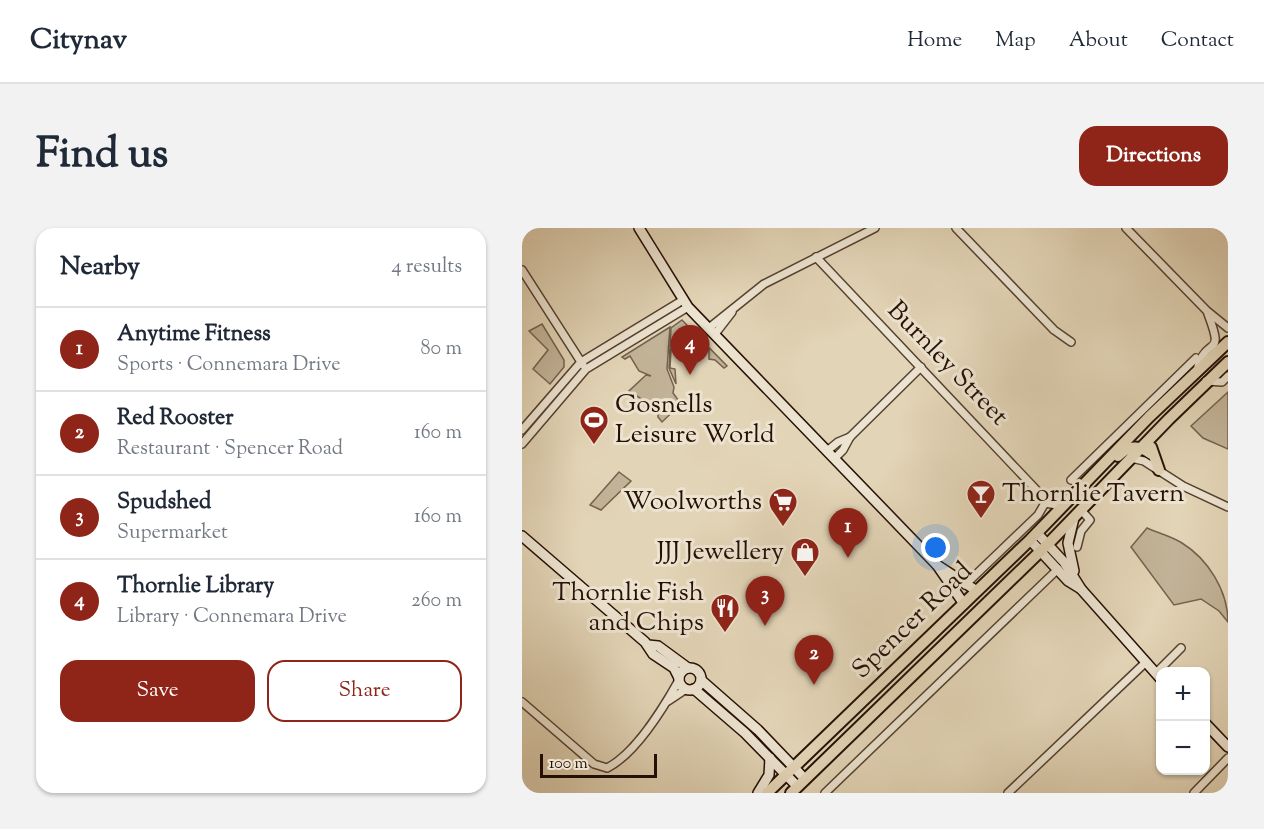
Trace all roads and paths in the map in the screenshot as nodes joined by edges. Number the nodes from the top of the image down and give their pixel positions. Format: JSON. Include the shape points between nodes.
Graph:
{"nodes":[{"id":1,"x":639,"y":228,"type":"edge"},
{"id":2,"x":875,"y":228,"type":"edge"},
{"id":3,"x":956,"y":228,"type":"edge"},
{"id":4,"x":1126,"y":228,"type":"edge"},
{"id":5,"x":816,"y":257,"type":"junction"},
{"id":6,"x":522,"y":270,"type":"edge"},
{"id":7,"x":686,"y":304,"type":"junction"},
{"id":8,"x":1207,"y":311,"type":"junction"},
{"id":9,"x":1228,"y":328,"type":"edge"},
{"id":10,"x":712,"y":331,"type":"junction"},
{"id":11,"x":1071,"y":342,"type":"dead end"},
{"id":12,"x":1228,"y":342,"type":"edge"},
{"id":13,"x":1228,"y":355,"type":"edge"},
{"id":14,"x":1196,"y":358,"type":"dead end"},
{"id":15,"x":581,"y":362,"type":"junction"},
{"id":16,"x":1228,"y":362,"type":"edge"},
{"id":17,"x":921,"y":367,"type":"junction"},
{"id":18,"x":586,"y":369,"type":"junction"},
{"id":19,"x":1196,"y":373,"type":"junction"},
{"id":20,"x":1228,"y":376,"type":"edge"},
{"id":21,"x":1206,"y":381,"type":"junction"},
{"id":22,"x":1195,"y":392,"type":"junction"},
{"id":23,"x":1163,"y":397,"type":"junction"},
{"id":24,"x":522,"y":430,"type":"edge"},
{"id":25,"x":850,"y":437,"type":"junction"},
{"id":26,"x":522,"y":444,"type":"edge"},
{"id":27,"x":1140,"y":448,"type":"junction"},
{"id":28,"x":827,"y":451,"type":"junction"},
{"id":29,"x":1151,"y":454,"type":"junction"},
{"id":30,"x":1131,"y":458,"type":"junction"},
{"id":31,"x":834,"y":459,"type":"junction"},
{"id":32,"x":1159,"y":470,"type":"junction"},
{"id":33,"x":1071,"y":480,"type":"dead end"},
{"id":34,"x":1045,"y":503,"type":"junction"},
{"id":35,"x":1063,"y":506,"type":"junction"},
{"id":36,"x":1228,"y":507,"type":"edge"},
{"id":37,"x":1078,"y":514,"type":"junction"},
{"id":38,"x":522,"y":536,"type":"edge"},
{"id":39,"x":1034,"y":537,"type":"junction"},
{"id":40,"x":1077,"y":547,"type":"dead end"},
{"id":41,"x":1045,"y":548,"type":"junction"},
{"id":42,"x":936,"y":565,"type":"junction"},
{"id":43,"x":1058,"y":569,"type":"junction"},
{"id":44,"x":1077,"y":578,"type":"junction"},
{"id":45,"x":964,"y":585,"type":"junction"},
{"id":46,"x":1081,"y":589,"type":"junction"},
{"id":47,"x":976,"y":591,"type":"junction"},
{"id":48,"x":964,"y":604,"type":"junction"},
{"id":49,"x":962,"y":627,"type":"junction"},
{"id":50,"x":648,"y":645,"type":"junction"},
{"id":51,"x":1181,"y":648,"type":"dead end"},
{"id":52,"x":1146,"y":663,"type":"junction"},
{"id":53,"x":1165,"y":667,"type":"edge"},
{"id":54,"x":688,"y":668,"type":"junction"},
{"id":55,"x":1156,"y":674,"type":"edge"},
{"id":56,"x":679,"y":679,"type":"junction"},
{"id":57,"x":701,"y":680,"type":"junction"},
{"id":58,"x":883,"y":681,"type":"junction"},
{"id":59,"x":690,"y":689,"type":"junction"},
{"id":60,"x":668,"y":701,"type":"junction"},
{"id":61,"x":522,"y":702,"type":"edge"},
{"id":62,"x":728,"y":703,"type":"junction"},
{"id":63,"x":726,"y":716,"type":"junction"},
{"id":64,"x":1210,"y":728,"type":"edge"},
{"id":65,"x":1228,"y":747,"type":"edge"},
{"id":66,"x":770,"y":758,"type":"junction"},
{"id":67,"x":1228,"y":758,"type":"edge"},
{"id":68,"x":790,"y":770,"type":"junction"},
{"id":69,"x":798,"y":786,"type":"edge"},
{"id":70,"x":758,"y":793,"type":"edge"},
{"id":71,"x":767,"y":793,"type":"edge"},
{"id":72,"x":825,"y":793,"type":"edge"},
{"id":73,"x":1008,"y":793,"type":"edge"},
{"id":74,"x":1194,"y":793,"type":"edge"}],
"edges":[{"from":1,"to":7,"type":"street"},
{"from":2,"to":5,"type":"street"},
{"from":3,"to":11,"type":"street","via":[[1054,330]]},
{"from":4,"to":8,"type":"street"},
{"from":5,"to":10,"type":"street","via":[[764,284]]},
{"from":5,"to":17,"type":"street","name":"Burnley Street"},
{"from":6,"to":15,"type":"street"},
{"from":7,"to":10,"type":"street"},
{"from":7,"to":15,"type":"street"},
{"from":7,"to":18,"type":"street"},
{"from":8,"to":9,"type":"street"},
{"from":8,"to":19,"type":"street","via":[[1216,345],[1200,360]]},
{"from":10,"to":28,"type":"street"},
{"from":12,"to":19,"type":"main road","name":"Spencer Road"},
{"from":13,"to":23,"type":"main road","via":[[1175,405]]},
{"from":14,"to":23,"type":"street","name":"Spencer Road"},
{"from":15,"to":18,"type":"street"},
{"from":15,"to":24,"type":"street"},
{"from":16,"to":21,"type":"main road","name":"Spencer Road"},
{"from":17,"to":25,"type":"street"},
{"from":17,"to":34,"type":"street","name":"Burnley Street","via":[[1043,496]]},
{"from":18,"to":26,"type":"street"},
{"from":19,"to":23,"type":"main road","name":"Spencer Road"},
{"from":20,"to":21,"type":"street","via":[[1221,382]]},
{"from":21,"to":22,"type":"main road","name":"Spencer Road"},
{"from":22,"to":27,"type":"main road","name":"Spencer Road"},
{"from":22,"to":29,"type":"main road","via":[[1193,403],[1153,442]]},
{"from":23,"to":33,"type":"street","name":"Spencer Road"},
{"from":23,"to":35,"type":"main road","name":"Spencer Road"},
{"from":25,"to":28,"type":"street"},
{"from":25,"to":31,"type":"street"},
{"from":27,"to":29,"type":"main road"},
{"from":27,"to":30,"type":"main road","name":"Spencer Road"},
{"from":27,"to":35,"type":"main road","via":[[1121,452],[1077,498]]},
{"from":28,"to":31,"type":"street"},
{"from":29,"to":32,"type":"main road"},
{"from":30,"to":32,"type":"street"},
{"from":30,"to":37,"type":"main road","name":"Spencer Road"},
{"from":31,"to":42,"type":"street"},
{"from":32,"to":36,"type":"street"},
{"from":34,"to":35,"type":"street"},
{"from":34,"to":45,"type":"street","name":"Spencer Road","via":[[1038,515]]},
{"from":35,"to":39,"type":"main road","name":"Spencer Road"},
{"from":37,"to":40,"type":"street","via":[[1090,520],[1081,531]]},
{"from":37,"to":41,"type":"main road","name":"Spencer Road"},
{"from":37,"to":44,"type":"street","via":[[1068,543]]},
{"from":38,"to":50,"type":"street"},
{"from":39,"to":41,"type":"street"},
{"from":39,"to":47,"type":"main road","name":"Spencer Road"},
{"from":41,"to":43,"type":"street"},
{"from":41,"to":44,"type":"street"},
{"from":41,"to":49,"type":"main road","name":"Spencer Road"},
{"from":42,"to":45,"type":"street"},
{"from":42,"to":48,"type":"street"},
{"from":43,"to":46,"type":"street"},
{"from":43,"to":72,"type":"street"},
{"from":44,"to":46,"type":"street"},
{"from":45,"to":47,"type":"street"},
{"from":46,"to":52,"type":"street"},
{"from":47,"to":48,"type":"main road","name":"Spencer Road"},
{"from":48,"to":58,"type":"main road","name":"Spencer Road"},
{"from":49,"to":58,"type":"main road","via":[[947,633],[894,682]]},
{"from":49,"to":69,"type":"main road","name":"Spencer Road"},
{"from":50,"to":54,"type":"street","via":[[658,646]]},
{"from":50,"to":56,"type":"street","via":[[653,654],[674,668]]},
{"from":51,"to":53,"type":"street"},
{"from":52,"to":55,"type":"street"},
{"from":52,"to":73,"type":"street"},
{"from":54,"to":56,"type":"street"},
{"from":54,"to":57,"type":"street","via":[[699,672]]},
{"from":56,"to":59,"type":"street"},
{"from":56,"to":60,"type":"street"},
{"from":57,"to":59,"type":"street"},
{"from":57,"to":62,"type":"street"},
{"from":58,"to":68,"type":"main road","name":"Spencer Road"},
{"from":59,"to":60,"type":"street"},
{"from":59,"to":63,"type":"street"},
{"from":60,"to":61,"type":"street","via":[[620,762],[607,768],[594,764]]},
{"from":62,"to":63,"type":"street"},
{"from":62,"to":68,"type":"street"},
{"from":63,"to":66,"type":"street"},
{"from":64,"to":65,"type":"street"},
{"from":66,"to":68,"type":"street"},
{"from":66,"to":70,"type":"street","via":[[769,775]]},
{"from":67,"to":74,"type":"street"},
{"from":68,"to":69,"type":"street"},
{"from":68,"to":71,"type":"main road","name":"Spencer Road"}]}
